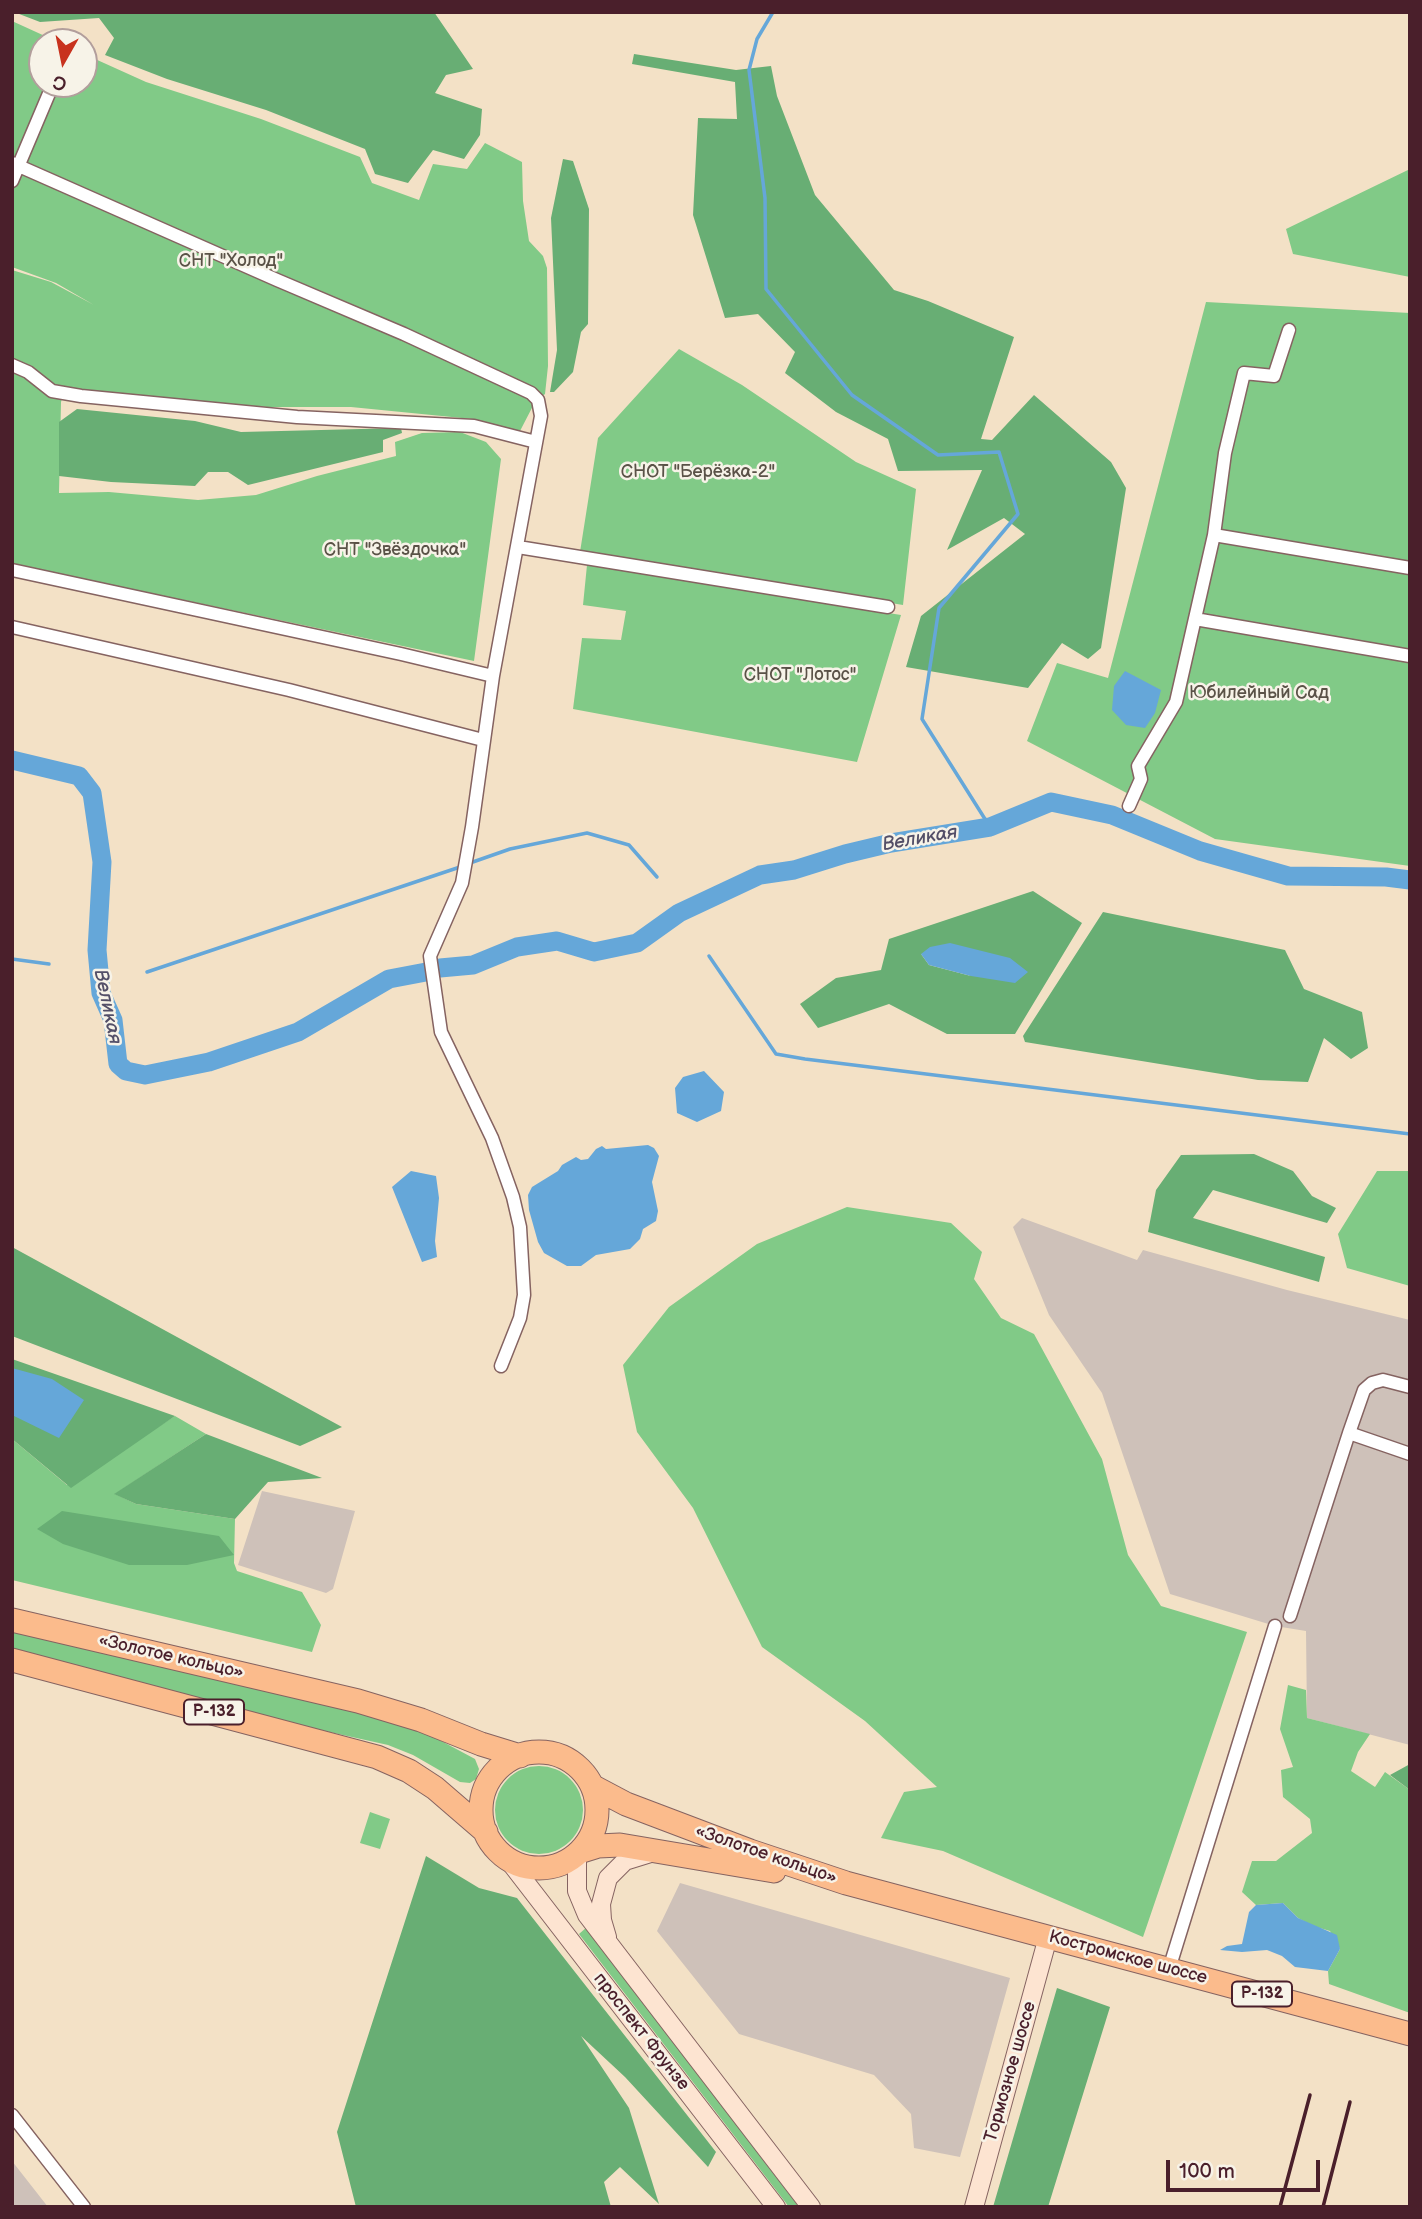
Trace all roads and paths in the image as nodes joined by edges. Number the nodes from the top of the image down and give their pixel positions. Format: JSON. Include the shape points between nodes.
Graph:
{"nodes":[{"id":1,"x":46,"y":98,"type":"edge"},
{"id":2,"x":15,"y":164,"type":"edge"},
{"id":3,"x":12,"y":181,"type":"edge"},
{"id":4,"x":1289,"y":330,"type":"dead end"},
{"id":5,"x":12,"y":365,"type":"edge"},
{"id":6,"x":536,"y":442,"type":"junction"},
{"id":7,"x":1214,"y":535,"type":"junction"},
{"id":8,"x":518,"y":547,"type":"junction"},
{"id":9,"x":1410,"y":568,"type":"edge"},
{"id":10,"x":12,"y":570,"type":"edge"},
{"id":11,"x":888,"y":607,"type":"dead end"},
{"id":12,"x":1195,"y":619,"type":"junction"},
{"id":13,"x":12,"y":627,"type":"edge"},
{"id":14,"x":1410,"y":656,"type":"edge"},
{"id":15,"x":493,"y":676,"type":"junction"},
{"id":16,"x":483,"y":740,"type":"junction"},
{"id":17,"x":1129,"y":806,"type":"dead end"},
{"id":18,"x":501,"y":1366,"type":"dead end"},
{"id":19,"x":1410,"y":1387,"type":"edge"},
{"id":20,"x":1349,"y":1433,"type":"junction"},
{"id":21,"x":1410,"y":1454,"type":"edge"},
{"id":22,"x":1290,"y":1616,"type":"dead end"},
{"id":23,"x":12,"y":1620,"type":"edge"},
{"id":24,"x":1275,"y":1626,"type":"dead end"},
{"id":25,"x":12,"y":1660,"type":"edge"},
{"id":26,"x":520,"y":1756,"type":"junction"},
{"id":27,"x":593,"y":1786,"type":"junction"},
{"id":28,"x":486,"y":1832,"type":"junction"},
{"id":29,"x":657,"y":1851,"type":"junction"},
{"id":30,"x":579,"y":1853,"type":"junction"},
{"id":31,"x":506,"y":1857,"type":"junction"},
{"id":32,"x":846,"y":1883,"type":"junction"},
{"id":33,"x":1048,"y":1937,"type":"junction"},
{"id":34,"x":616,"y":1952,"type":"junction"},
{"id":35,"x":1169,"y":1969,"type":"junction"},
{"id":36,"x":1410,"y":2034,"type":"edge"},
{"id":37,"x":12,"y":2115,"type":"edge"},
{"id":38,"x":84,"y":2207,"type":"edge"},
{"id":39,"x":776,"y":2207,"type":"edge"},
{"id":40,"x":811,"y":2207,"type":"edge"},
{"id":41,"x":974,"y":2207,"type":"edge"}],
"edges":[{"from":1,"to":2,"type":"street"},
{"from":2,"to":3,"type":"street"},
{"from":2,"to":6,"type":"street","via":[[531,393],[541,408]]},
{"from":4,"to":7,"type":"street","via":[[1274,376],[1244,373],[1225,453]]},
{"from":5,"to":6,"type":"street","via":[[52,391],[81,396],[284,416],[474,426]]},
{"from":6,"to":8,"type":"street"},
{"from":7,"to":9,"type":"street"},
{"from":7,"to":12,"type":"street"},
{"from":8,"to":11,"type":"street"},
{"from":8,"to":15,"type":"street"},
{"from":10,"to":15,"type":"street"},
{"from":12,"to":14,"type":"street"},
{"from":12,"to":17,"type":"street","via":[[1176,702],[1138,766],[1141,779]]},
{"from":13,"to":16,"type":"street"},
{"from":15,"to":16,"type":"street"},
{"from":16,"to":18,"type":"street","via":[[462,883],[432,950],[431,964],[441,1032],[492,1138],[520,1227],[524,1295],[517,1328]]},
{"from":19,"to":20,"type":"street","via":[[1383,1380],[1372,1383],[1364,1390]]},
{"from":20,"to":21,"type":"street"},
{"from":20,"to":22,"type":"street"},
{"from":23,"to":26,"type":"highway","name":"«Золотое кольцо»","number":"Р-132","via":[[330,1693]]},
{"from":24,"to":35,"type":"street"},
{"from":25,"to":28,"type":"highway","number":"Р-132","via":[[377,1756],[436,1788]]},
{"from":26,"to":27,"type":"highway","name":"«Золотое кольцо»","number":"Р-132","via":[[538,1752],[563,1757]]},
{"from":26,"to":28,"type":"highway","via":[[503,1765],[486,1786],[481,1813]]},
{"from":27,"to":30,"type":"highway","via":[[597,1820]]},
{"from":27,"to":32,"type":"highway","name":"«Золотое кольцо»","number":"Р-132","via":[[626,1804]]},
{"from":28,"to":31,"type":"highway","number":"Р-132"},
{"from":29,"to":30,"type":"highway","name":"«Золотое кольцо»","number":"Р-132","via":[[609,1845]]},
{"from":29,"to":32,"type":"highway","name":"«Золотое кольцо»","number":"Р-132"},
{"from":29,"to":34,"type":"main road","via":[[625,1861],[604,1886],[602,1920]]},
{"from":30,"to":31,"type":"highway","name":"«Золотое кольцо»","number":"Р-132","via":[[556,1866],[539,1868]]},
{"from":30,"to":34,"type":"main road","name":"проспект Фрунзе","via":[[576,1881],[580,1902]]},
{"from":31,"to":39,"type":"main road","name":"проспект Фрунзе"},
{"from":32,"to":33,"type":"highway","name":"Костромское шоссе","number":"Р-132"},
{"from":33,"to":35,"type":"highway","name":"Костромское шоссе","number":"Р-132"},
{"from":33,"to":41,"type":"main road","name":"Тормозное шоссе"},
{"from":34,"to":40,"type":"main road","name":"проспект Фрунзе"},
{"from":35,"to":36,"type":"highway","name":"Костромское шоссе","number":"Р-132"},
{"from":37,"to":38,"type":"street"}]}
